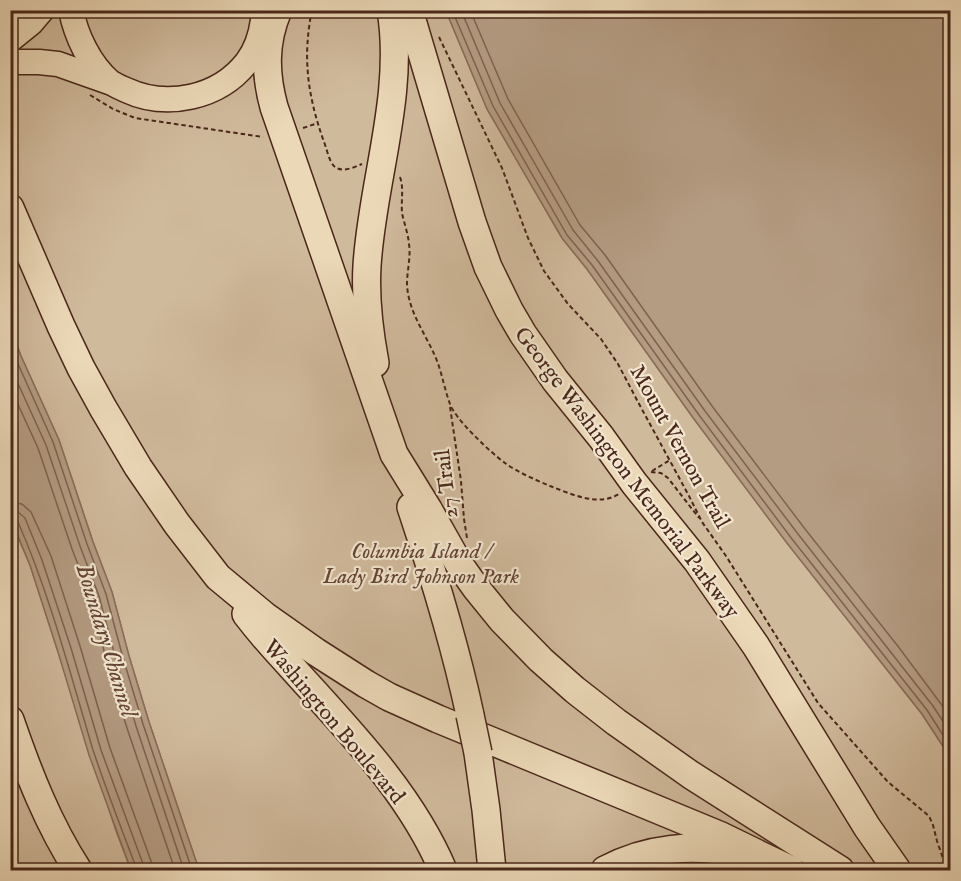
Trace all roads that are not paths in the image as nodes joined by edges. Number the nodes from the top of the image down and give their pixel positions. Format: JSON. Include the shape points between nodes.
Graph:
{"nodes":[{"id":1,"x":42,"y":10,"type":"edge"},
{"id":2,"x":71,"y":10,"type":"edge"},
{"id":3,"x":391,"y":10,"type":"edge"},
{"id":4,"x":409,"y":10,"type":"edge"},
{"id":5,"x":268,"y":13,"type":"edge"},
{"id":6,"x":10,"y":40,"type":"edge"},
{"id":7,"x":251,"y":56,"type":"junction"},
{"id":8,"x":10,"y":62,"type":"edge"},
{"id":9,"x":111,"y":82,"type":"junction"},
{"id":10,"x":290,"y":127,"type":"junction"},
{"id":11,"x":10,"y":208,"type":"edge"},
{"id":12,"x":383,"y":423,"type":"junction"},
{"id":13,"x":394,"y":454,"type":"junction"},
{"id":14,"x":218,"y":577,"type":"junction"},
{"id":15,"x":10,"y":720,"type":"edge"},
{"id":16,"x":50,"y":823,"type":"junction"},
{"id":17,"x":786,"y":867,"type":"edge"},
{"id":18,"x":64,"y":870,"type":"edge"},
{"id":19,"x":78,"y":870,"type":"edge"},
{"id":20,"x":443,"y":870,"type":"edge"},
{"id":21,"x":492,"y":870,"type":"edge"},
{"id":22,"x":605,"y":870,"type":"edge"},
{"id":23,"x":840,"y":870,"type":"edge"},
{"id":24,"x":897,"y":870,"type":"edge"}],
"edges":[{"from":1,"to":6,"type":"main road"},
{"from":2,"to":9,"type":"main road","via":[[85,49]]},
{"from":3,"to":12,"type":"highway","via":[[393,79],[366,284]]},
{"from":4,"to":24,"type":"highway","name":"George Washington Memorial Parkway","via":[[472,222],[509,310],[555,380],[738,618]]},
{"from":5,"to":7,"type":"main road"},
{"from":5,"to":10,"type":"highway","via":[[269,88]]},
{"from":7,"to":9,"type":"main road","via":[[219,86],[181,99],[151,98]]},
{"from":7,"to":10,"type":"highway","via":[[263,98]]},
{"from":8,"to":9,"type":"main road","via":[[58,64]]},
{"from":10,"to":12,"type":"highway"},
{"from":11,"to":14,"type":"highway","via":[[61,326],[103,408],[138,467]]},
{"from":12,"to":13,"type":"highway"},
{"from":13,"to":21,"type":"highway","bridge":true,"via":[[458,659],[478,753]]},
{"from":13,"to":23,"type":"highway","via":[[465,573],[502,620],[541,660],[655,750]]},
{"from":14,"to":17,"type":"highway","via":[[265,616],[342,670],[389,697],[695,824]]},
{"from":14,"to":20,"type":"highway","name":"Washington Boulevard","via":[[254,625],[386,775],[422,829]]},
{"from":15,"to":16,"type":"highway"},
{"from":16,"to":18,"type":"highway"},
{"from":16,"to":19,"type":"highway"},
{"from":17,"to":22,"type":"highway","via":[[714,849],[686,848],[640,856]]}]}
